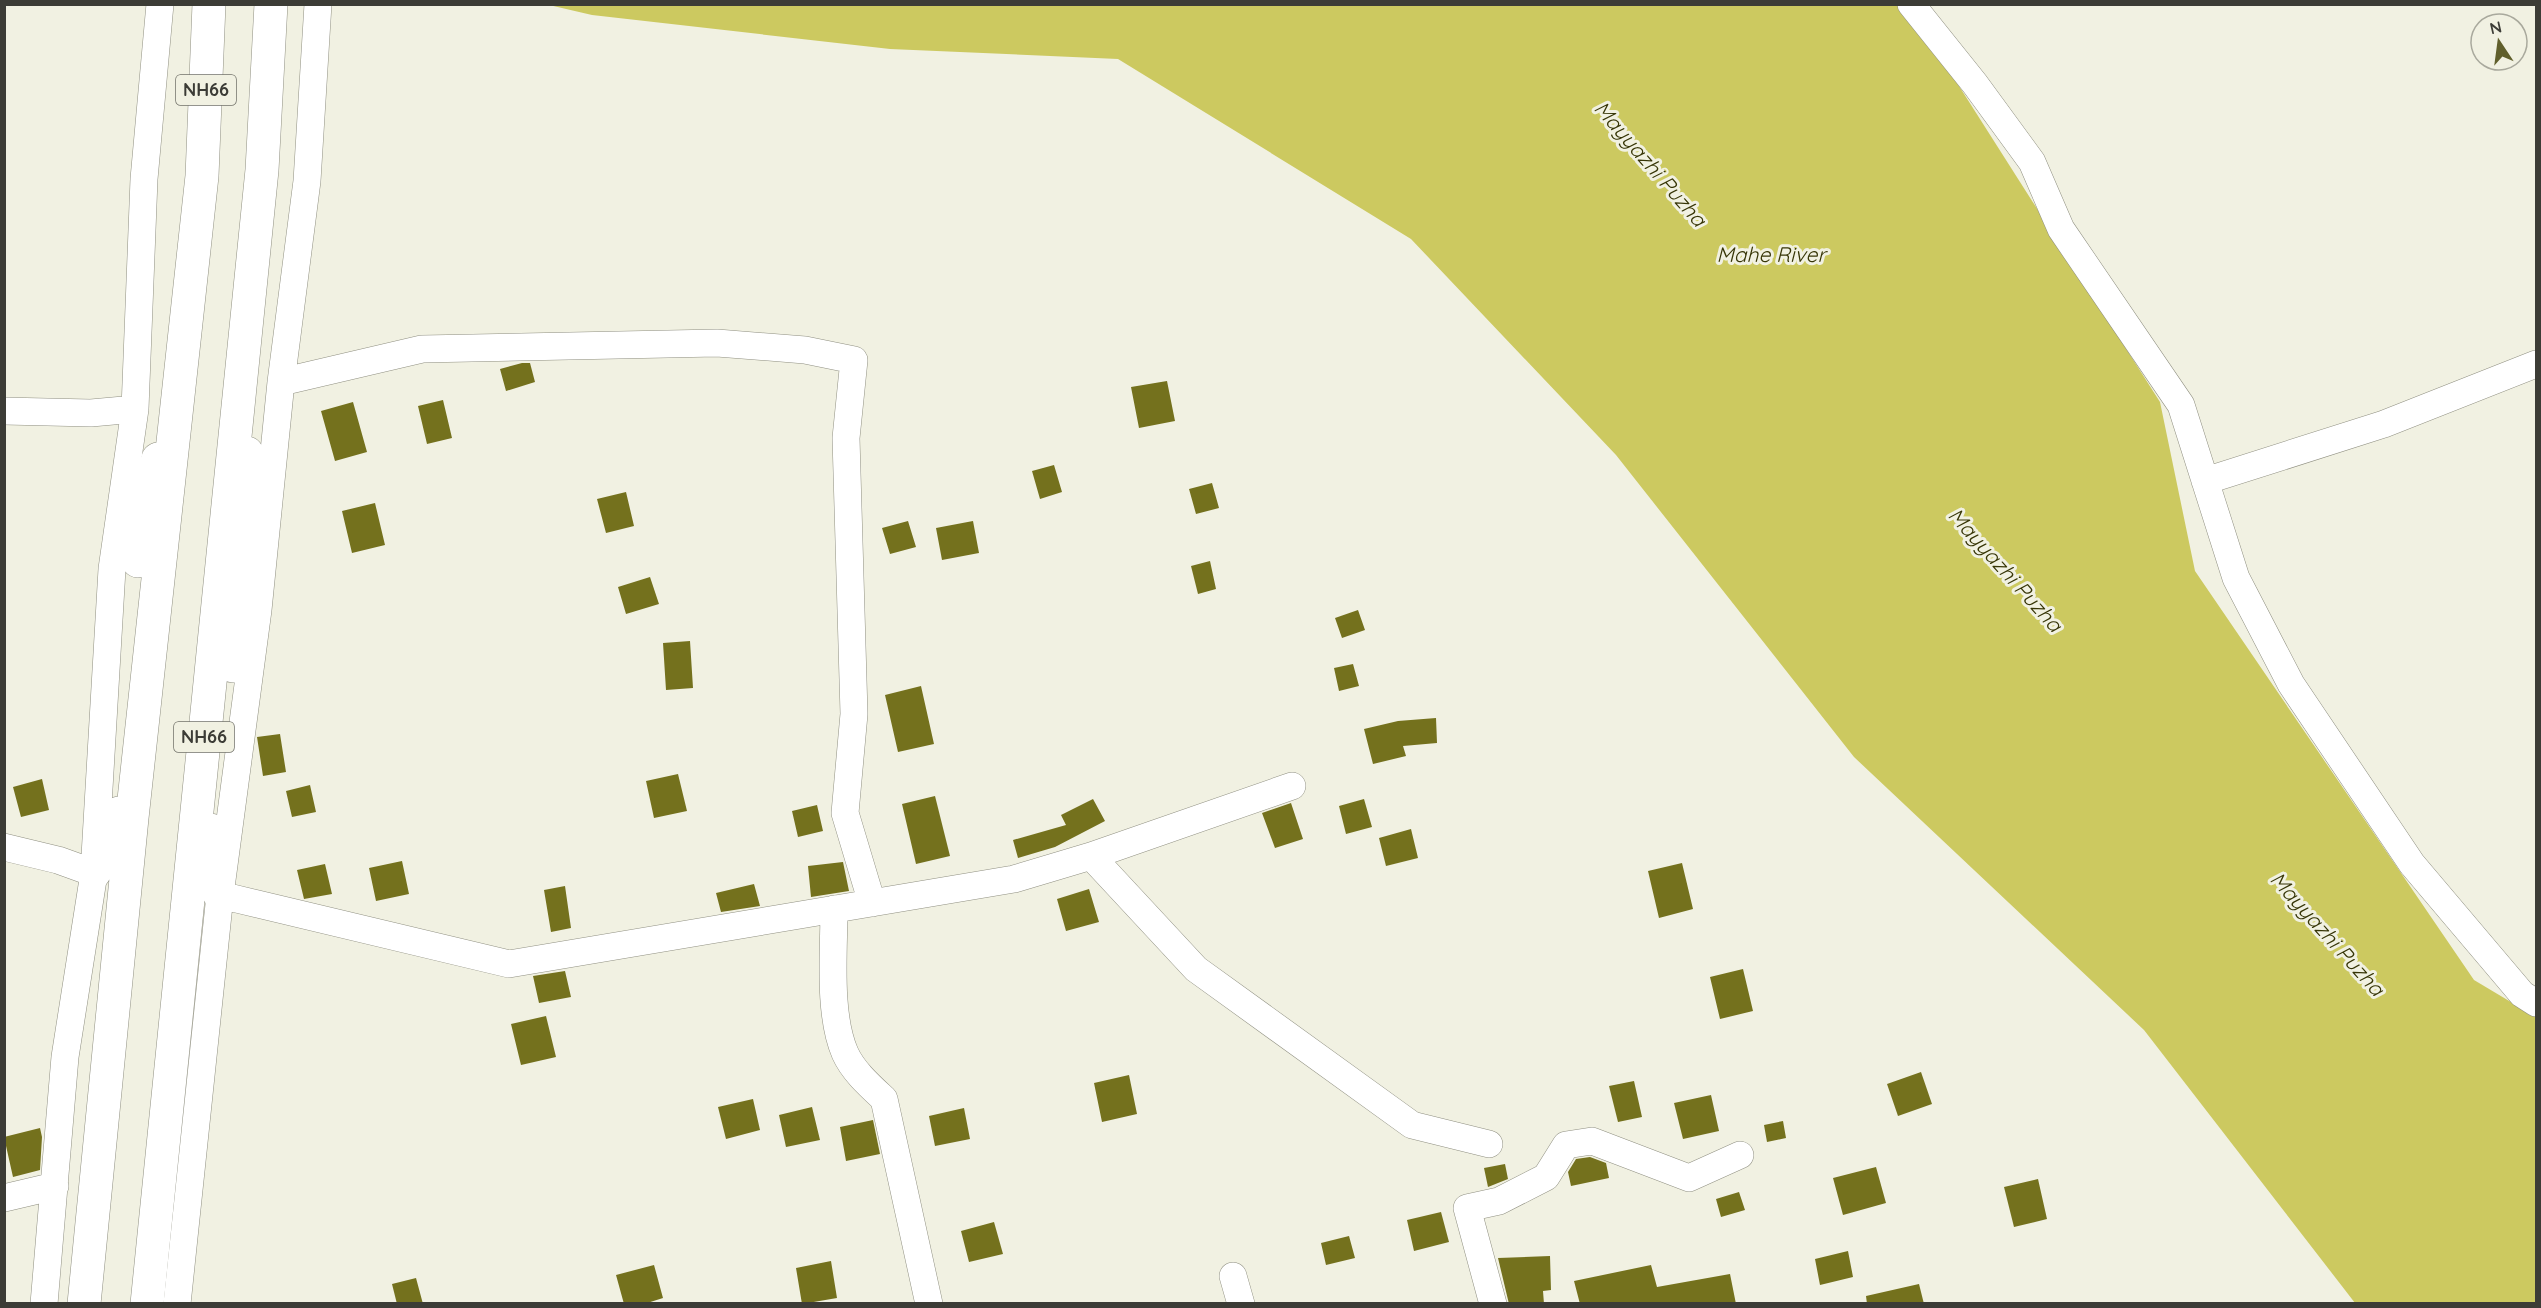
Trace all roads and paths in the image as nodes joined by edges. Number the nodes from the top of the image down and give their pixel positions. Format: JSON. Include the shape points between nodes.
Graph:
{"nodes":[{"id":1,"x":160,"y":4,"type":"edge"},
{"id":2,"x":209,"y":4,"type":"edge"},
{"id":3,"x":271,"y":4,"type":"edge"},
{"id":4,"x":318,"y":4,"type":"edge"},
{"id":5,"x":1911,"y":4,"type":"edge"},
{"id":6,"x":2536,"y":364,"type":"edge"},
{"id":7,"x":280,"y":382,"type":"junction"},
{"id":8,"x":239,"y":391,"type":"junction"},
{"id":9,"x":177,"y":404,"type":"junction"},
{"id":10,"x":135,"y":409,"type":"junction"},
{"id":11,"x":4,"y":411,"type":"edge"},
{"id":12,"x":2205,"y":481,"type":"junction"},
{"id":13,"x":1292,"y":786,"type":"dead end"},
{"id":14,"x":4,"y":847,"type":"edge"},
{"id":15,"x":1091,"y":856,"type":"junction"},
{"id":16,"x":94,"y":873,"type":"junction"},
{"id":17,"x":220,"y":895,"type":"junction"},
{"id":18,"x":872,"y":903,"type":"junction"},
{"id":19,"x":834,"y":909,"type":"junction"},
{"id":20,"x":2536,"y":1003,"type":"edge"},
{"id":21,"x":1489,"y":1144,"type":"dead end"},
{"id":22,"x":1740,"y":1155,"type":"dead end"},
{"id":23,"x":55,"y":1186,"type":"junction"},
{"id":24,"x":4,"y":1198,"type":"edge"},
{"id":25,"x":1233,"y":1276,"type":"dead end"},
{"id":26,"x":44,"y":1304,"type":"edge"},
{"id":27,"x":84,"y":1304,"type":"edge"},
{"id":28,"x":147,"y":1304,"type":"edge"},
{"id":29,"x":177,"y":1304,"type":"edge"},
{"id":30,"x":929,"y":1304,"type":"edge"},
{"id":31,"x":1241,"y":1304,"type":"edge"},
{"id":32,"x":1493,"y":1304,"type":"edge"}],
"edges":[{"from":1,"to":10,"type":"street","via":[[144,179]]},
{"from":2,"to":9,"type":"highway","number":"NH66","via":[[202,176]]},
{"from":3,"to":8,"type":"highway","number":"NH66","via":[[262,170]]},
{"from":4,"to":7,"type":"street","via":[[307,182]]},
{"from":5,"to":12,"type":"street","via":[[2032,162],[2061,229],[2181,405]]},
{"from":6,"to":12,"type":"street","via":[[2384,424]]},
{"from":7,"to":17,"type":"street","via":[[258,610]]},
{"from":7,"to":18,"type":"street","via":[[422,349],[717,343],[805,350],[854,360],[846,438],[854,714],[845,813]]},
{"from":8,"to":17,"type":"highway","via":[[254,514],[208,854]]},
{"from":8,"to":28,"type":"highway","number":"NH66"},
{"from":9,"to":16,"type":"highway","via":[[143,502],[118,832]]},
{"from":9,"to":27,"type":"highway","number":"NH66"},
{"from":10,"to":11,"type":"street","via":[[91,413]]},
{"from":10,"to":16,"type":"street","via":[[112,569]]},
{"from":12,"to":20,"type":"street","via":[[2236,578],[2291,684],[2412,864],[2522,994]]},
{"from":13,"to":15,"type":"street"},
{"from":14,"to":16,"type":"street"},
{"from":15,"to":18,"type":"street","via":[[1014,879]]},
{"from":15,"to":21,"type":"street","via":[[1196,969],[1412,1125]]},
{"from":16,"to":23,"type":"street","via":[[65,1057]]},
{"from":17,"to":19,"type":"street","via":[[509,964]]},
{"from":17,"to":29,"type":"street"},
{"from":18,"to":19,"type":"street"},
{"from":19,"to":30,"type":"street","via":[[837,1019],[845,1053],[864,1081],[884,1100]]},
{"from":22,"to":32,"type":"street","via":[[1689,1178],[1592,1141],[1566,1145],[1545,1177],[1499,1201],[1467,1208]]},
{"from":23,"to":24,"type":"street"},
{"from":23,"to":26,"type":"street"},
{"from":25,"to":31,"type":"street"}]}
